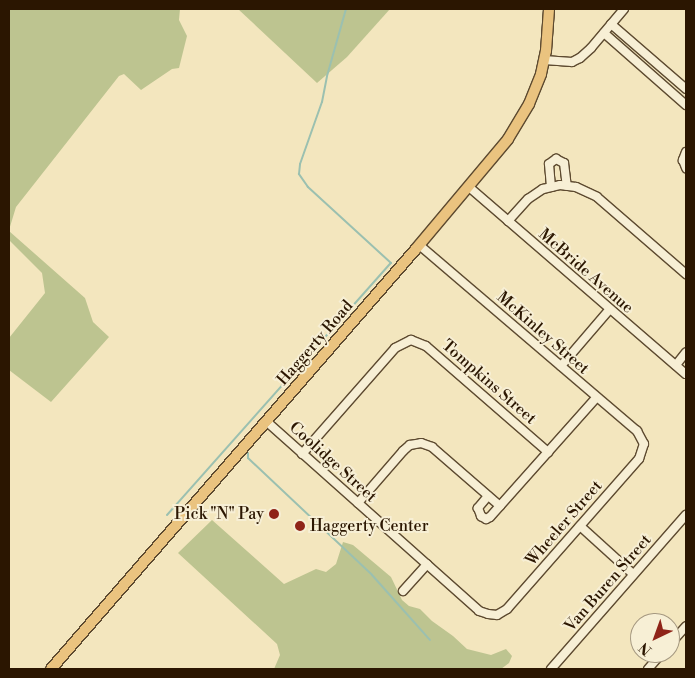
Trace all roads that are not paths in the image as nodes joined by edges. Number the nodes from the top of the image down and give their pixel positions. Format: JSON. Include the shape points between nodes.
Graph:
{"nodes":[{"id":1,"x":549,"y":9,"type":"edge"},
{"id":2,"x":624,"y":9,"type":"edge"},
{"id":3,"x":611,"y":24,"type":"junction"},
{"id":4,"x":604,"y":33,"type":"junction"},
{"id":5,"x":544,"y":60,"type":"junction"},
{"id":6,"x":686,"y":89,"type":"edge"},
{"id":7,"x":686,"y":105,"type":"edge"},
{"id":8,"x":686,"y":152,"type":"edge"},
{"id":9,"x":686,"y":168,"type":"edge"},
{"id":10,"x":567,"y":186,"type":"junction"},
{"id":11,"x":469,"y":187,"type":"junction"},
{"id":12,"x":551,"y":187,"type":"junction"},
{"id":13,"x":508,"y":221,"type":"junction"},
{"id":14,"x":419,"y":245,"type":"junction"},
{"id":15,"x":686,"y":274,"type":"edge"},
{"id":16,"x":609,"y":310,"type":"junction"},
{"id":17,"x":686,"y":352,"type":"edge"},
{"id":18,"x":676,"y":365,"type":"junction"},
{"id":19,"x":561,"y":366,"type":"junction"},
{"id":20,"x":686,"y":374,"type":"edge"},
{"id":21,"x":596,"y":398,"type":"junction"},
{"id":22,"x":266,"y":421,"type":"junction"},
{"id":23,"x":644,"y":444,"type":"joint"},
{"id":24,"x":548,"y":452,"type":"junction"},
{"id":25,"x":302,"y":454,"type":"junction"},
{"id":26,"x":488,"y":496,"type":"junction"},
{"id":27,"x":358,"y":502,"type":"junction"},
{"id":28,"x":500,"y":506,"type":"junction"},
{"id":29,"x":686,"y":514,"type":"edge"},
{"id":30,"x":580,"y":526,"type":"junction"},
{"id":31,"x":427,"y":564,"type":"junction"},
{"id":32,"x":634,"y":574,"type":"junction"},
{"id":33,"x":403,"y":591,"type":"dead end"},
{"id":34,"x":498,"y":614,"type":"joint"},
{"id":35,"x":50,"y":669,"type":"edge"},
{"id":36,"x":551,"y":669,"type":"edge"}],
"edges":[{"from":1,"to":5,"type":"main road","name":"Haggerty Road"},
{"from":2,"to":3,"type":"street"},
{"from":3,"to":4,"type":"street"},
{"from":3,"to":6,"type":"street"},
{"from":4,"to":5,"type":"street","via":[[585,54],[572,62]]},
{"from":4,"to":7,"type":"street"},
{"from":5,"to":11,"type":"main road","name":"Haggerty Road","via":[[535,91],[521,120]]},
{"from":8,"to":9,"type":"street","via":[[682,160]]},
{"from":10,"to":12,"type":"street"},
{"from":10,"to":12,"type":"street","via":[[564,163],[556,159],[549,164]]},
{"from":10,"to":15,"type":"street","via":[[597,197]]},
{"from":11,"to":13,"type":"street","name":"McBride Avenue"},
{"from":11,"to":14,"type":"main road","name":"Haggerty Road"},
{"from":12,"to":13,"type":"street","via":[[528,199]]},
{"from":13,"to":16,"type":"street","name":"McBride Avenue"},
{"from":14,"to":19,"type":"street","name":"McKinley Street"},
{"from":14,"to":22,"type":"main road","name":"Haggerty Road"},
{"from":16,"to":18,"type":"street","name":"McBride Avenue"},
{"from":16,"to":19,"type":"street"},
{"from":17,"to":18,"type":"street"},
{"from":18,"to":20,"type":"street","name":"McBride Avenue"},
{"from":19,"to":21,"type":"street","name":"McKinley Street"},
{"from":21,"to":23,"type":"street","name":"McKinley Street","via":[[637,432]]},
{"from":21,"to":24,"type":"street"},
{"from":22,"to":25,"type":"street","name":"Coolidge Street"},
{"from":22,"to":35,"type":"main road","name":"Haggerty Road"},
{"from":23,"to":30,"type":"street","name":"Wheeler Street","via":[[639,459]]},
{"from":24,"to":25,"type":"street","name":"Tompkins Street","via":[[415,340],[395,348]]},
{"from":24,"to":28,"type":"street"},
{"from":25,"to":27,"type":"street","name":"Coolidge Street"},
{"from":26,"to":27,"type":"street","via":[[432,447],[418,443],[403,451]]},
{"from":26,"to":28,"type":"street"},
{"from":26,"to":28,"type":"street","via":[[478,508],[481,516],[490,517]]},
{"from":27,"to":31,"type":"street","name":"Coolidge Street"},
{"from":29,"to":32,"type":"street","name":"Van Buren Street"},
{"from":30,"to":32,"type":"street"},
{"from":30,"to":34,"type":"street","name":"Wheeler Street","via":[[507,609]]},
{"from":31,"to":33,"type":"street"},
{"from":31,"to":34,"type":"street","name":"Coolidge Street","via":[[479,611]]},
{"from":32,"to":36,"type":"street","name":"Van Buren Street"}]}
